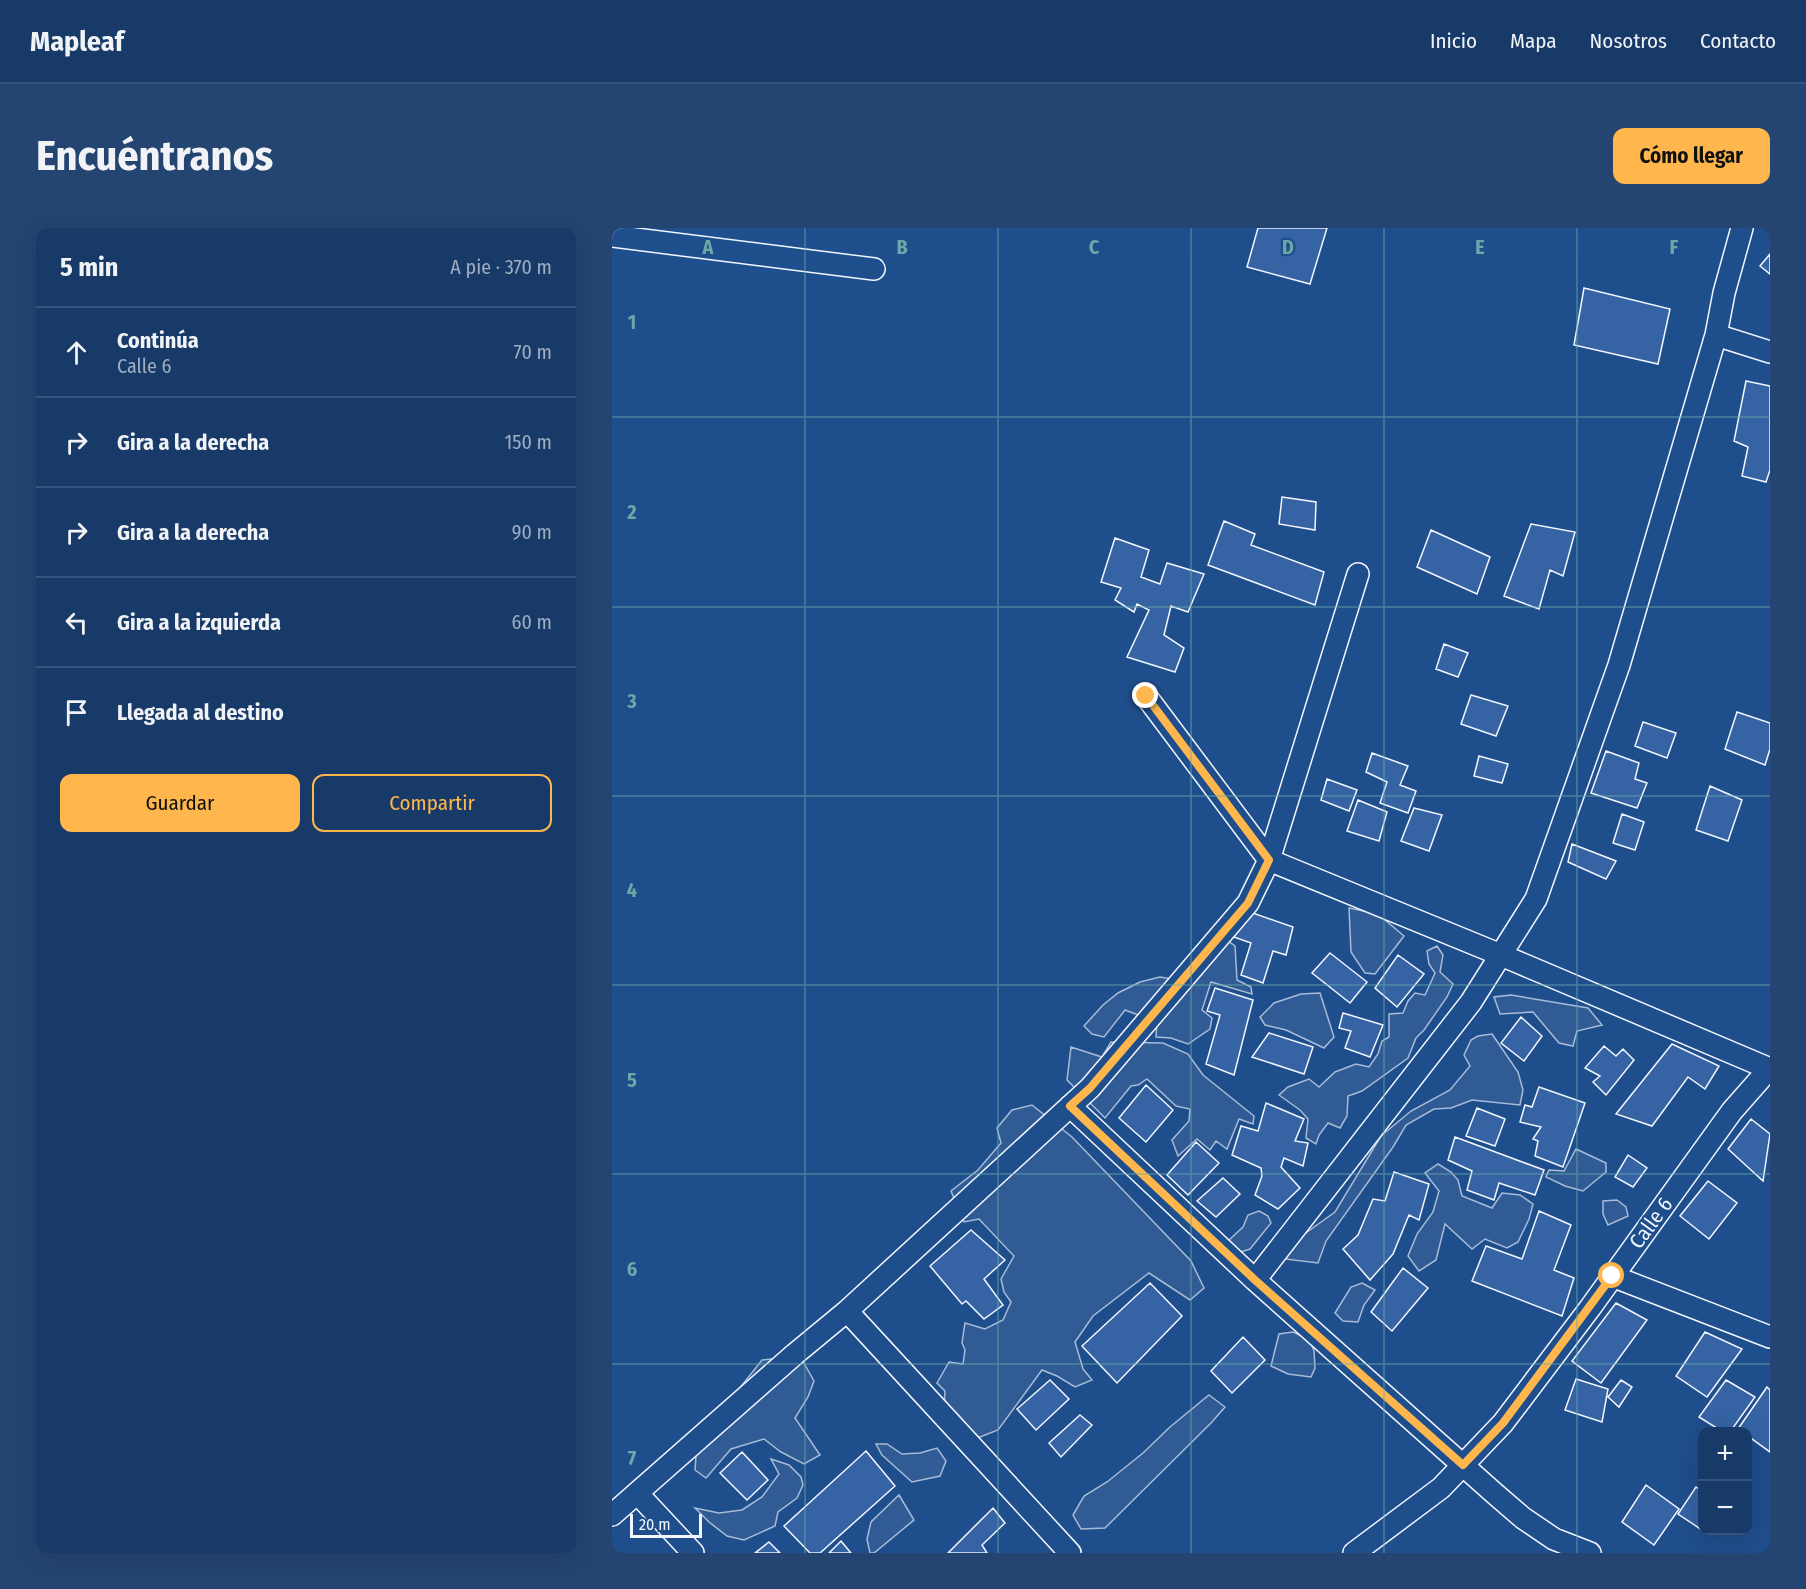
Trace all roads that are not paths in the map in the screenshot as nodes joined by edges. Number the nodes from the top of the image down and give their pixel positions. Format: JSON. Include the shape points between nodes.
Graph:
{"nodes":[{"id":1,"x":1742,"y":228,"type":"edge"},
{"id":2,"x":612,"y":236,"type":"edge"},
{"id":3,"x":874,"y":269,"type":"dead end"},
{"id":4,"x":1716,"y":335,"type":"junction"},
{"id":5,"x":1770,"y":352,"type":"edge"},
{"id":6,"x":1358,"y":574,"type":"dead end"},
{"id":7,"x":1146,"y":696,"type":"dead end"},
{"id":8,"x":1269,"y":860,"type":"junction"},
{"id":9,"x":1501,"y":955,"type":"junction"},
{"id":10,"x":1770,"y":1069,"type":"edge"},
{"id":11,"x":1070,"y":1106,"type":"junction"},
{"id":12,"x":1612,"y":1276,"type":"junction"},
{"id":13,"x":1255,"y":1280,"type":"junction"},
{"id":14,"x":847,"y":1311,"type":"junction"},
{"id":15,"x":1770,"y":1337,"type":"edge"},
{"id":16,"x":1463,"y":1465,"type":"junction"},
{"id":17,"x":638,"y":1493,"type":"junction"},
{"id":18,"x":612,"y":1515,"type":"edge"},
{"id":19,"x":693,"y":1553,"type":"edge"},
{"id":20,"x":1070,"y":1553,"type":"edge"},
{"id":21,"x":1354,"y":1553,"type":"edge"},
{"id":22,"x":1590,"y":1553,"type":"edge"}],
"edges":[{"from":1,"to":4,"type":"street"},
{"from":2,"to":3,"type":"street"},
{"from":4,"to":5,"type":"street"},
{"from":4,"to":9,"type":"street","via":[[1619,665],[1536,898]]},
{"from":6,"to":8,"type":"street"},
{"from":7,"to":8,"type":"street"},
{"from":8,"to":9,"type":"street"},
{"from":8,"to":11,"type":"street","via":[[1248,903],[1090,1088]]},
{"from":9,"to":10,"type":"street"},
{"from":9,"to":13,"type":"street","via":[[1471,1002]]},
{"from":10,"to":12,"type":"street","name":"Calle 6","via":[[1732,1111]]},
{"from":11,"to":13,"type":"street"},
{"from":11,"to":14,"type":"street"},
{"from":12,"to":15,"type":"street"},
{"from":12,"to":16,"type":"street","name":"Calle 6","via":[[1503,1423]]},
{"from":13,"to":16,"type":"street"},
{"from":14,"to":17,"type":"street"},
{"from":14,"to":20,"type":"street"},
{"from":16,"to":21,"type":"street","name":"Calle 6","via":[[1441,1488]]},
{"from":16,"to":22,"type":"street","via":[[1523,1518],[1554,1539]]},
{"from":17,"to":18,"type":"street"},
{"from":17,"to":19,"type":"street"}]}
